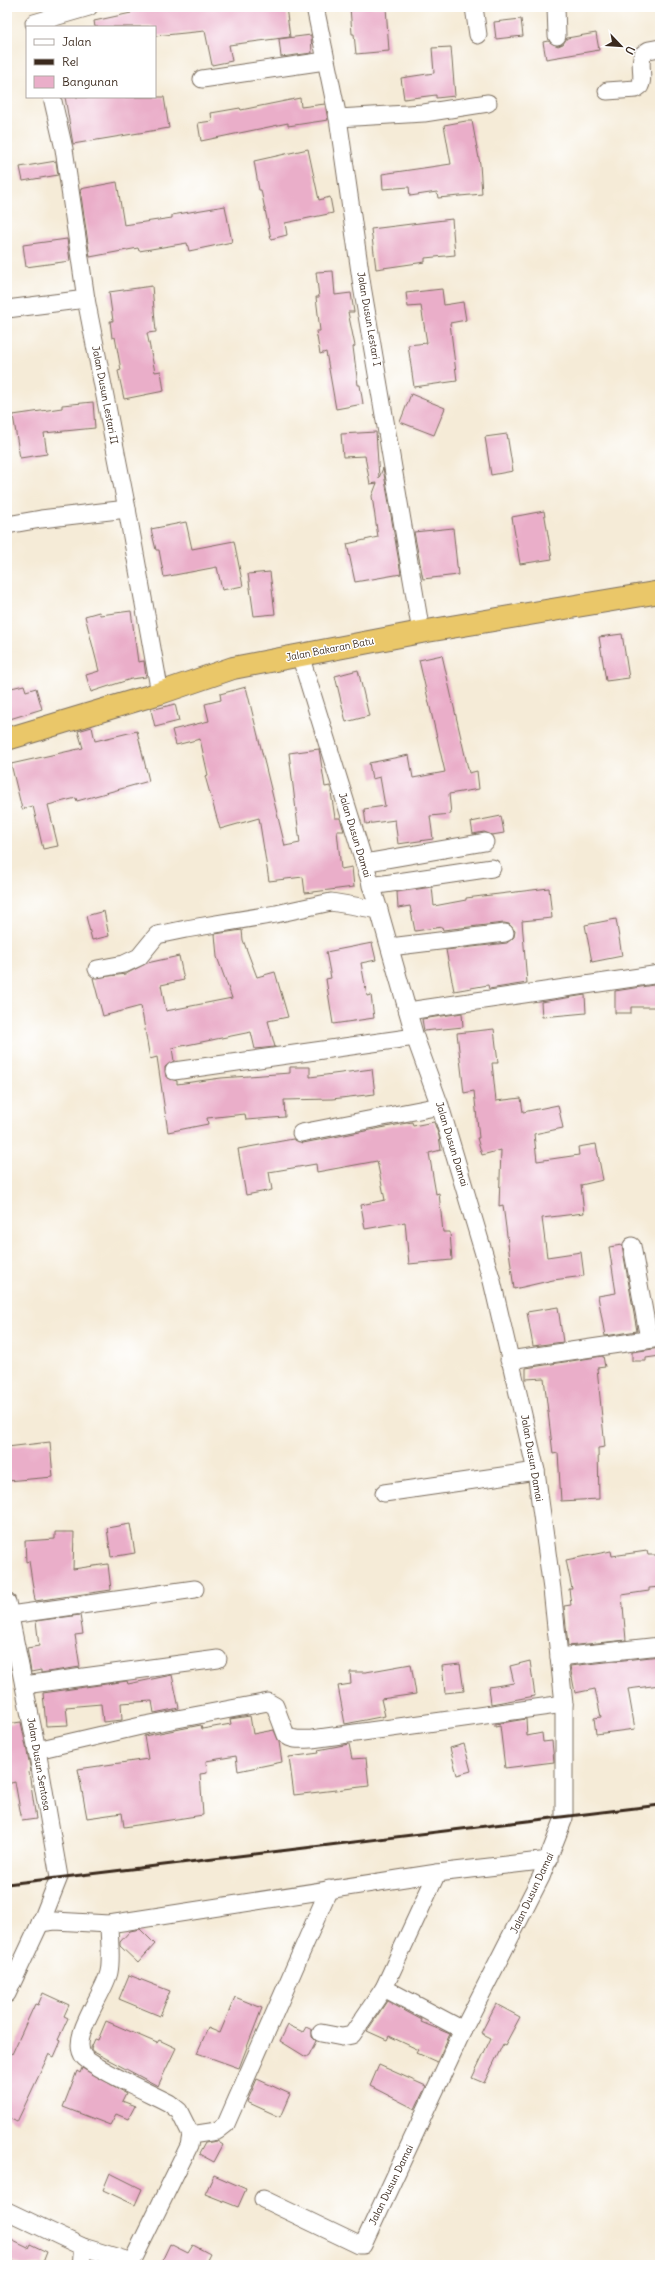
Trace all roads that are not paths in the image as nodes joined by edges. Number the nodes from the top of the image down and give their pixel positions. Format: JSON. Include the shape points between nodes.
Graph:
{"nodes":[{"id":1,"x":89,"y":7,"type":"edge"},
{"id":2,"x":315,"y":7,"type":"edge"},
{"id":3,"x":474,"y":7,"type":"edge"},
{"id":4,"x":556,"y":7,"type":"edge"},
{"id":5,"x":34,"y":19,"type":"edge"},
{"id":6,"x":478,"y":35,"type":"dead end"},
{"id":7,"x":557,"y":36,"type":"dead end"},
{"id":8,"x":660,"y":48,"type":"edge"},
{"id":9,"x":325,"y":61,"type":"junction"},
{"id":10,"x":202,"y":79,"type":"dead end"},
{"id":11,"x":607,"y":91,"type":"dead end"},
{"id":12,"x":52,"y":98,"type":"edge"},
{"id":13,"x":488,"y":103,"type":"dead end"},
{"id":14,"x":338,"y":118,"type":"junction"},
{"id":15,"x":86,"y":299,"type":"junction"},
{"id":16,"x":7,"y":309,"type":"edge"},
{"id":17,"x":127,"y":509,"type":"junction"},
{"id":18,"x":7,"y":525,"type":"edge"},
{"id":19,"x":660,"y":592,"type":"edge"},
{"id":20,"x":421,"y":632,"type":"junction"},
{"id":21,"x":300,"y":655,"type":"junction"},
{"id":22,"x":160,"y":693,"type":"junction"},
{"id":23,"x":7,"y":739,"type":"edge"},
{"id":24,"x":485,"y":842,"type":"dead end"},
{"id":25,"x":364,"y":863,"type":"junction"},
{"id":26,"x":492,"y":868,"type":"dead end"},
{"id":27,"x":370,"y":886,"type":"junction"},
{"id":28,"x":379,"y":910,"type":"junction"},
{"id":29,"x":505,"y":933,"type":"dead end"},
{"id":30,"x":390,"y":947,"type":"junction"},
{"id":31,"x":97,"y":969,"type":"dead end"},
{"id":32,"x":660,"y":974,"type":"edge"},
{"id":33,"x":408,"y":1011,"type":"junction"},
{"id":34,"x":415,"y":1037,"type":"junction"},
{"id":35,"x":174,"y":1071,"type":"dead end"},
{"id":36,"x":440,"y":1106,"type":"junction"},
{"id":37,"x":301,"y":1133,"type":"dead end"},
{"id":38,"x":632,"y":1246,"type":"dead end"},
{"id":39,"x":655,"y":1339,"type":"edge"},
{"id":40,"x":509,"y":1360,"type":"junction"},
{"id":41,"x":536,"y":1471,"type":"junction"},
{"id":42,"x":384,"y":1493,"type":"dead end"},
{"id":43,"x":195,"y":1589,"type":"dead end"},
{"id":44,"x":8,"y":1608,"type":"edge"},
{"id":45,"x":660,"y":1646,"type":"edge"},
{"id":46,"x":559,"y":1657,"type":"junction"},
{"id":47,"x":218,"y":1659,"type":"dead end"},
{"id":48,"x":24,"y":1685,"type":"junction"},
{"id":49,"x":564,"y":1704,"type":"junction"},
{"id":50,"x":37,"y":1750,"type":"junction"},
{"id":51,"x":549,"y":1860,"type":"junction"},
{"id":52,"x":438,"y":1873,"type":"junction"},
{"id":53,"x":329,"y":1889,"type":"junction"},
{"id":54,"x":40,"y":1923,"type":"junction"},
{"id":55,"x":109,"y":1924,"type":"junction"},
{"id":56,"x":384,"y":1988,"type":"junction"},
{"id":57,"x":7,"y":1994,"type":"edge"},
{"id":58,"x":463,"y":2030,"type":"junction"},
{"id":59,"x":321,"y":2033,"type":"dead end"},
{"id":60,"x":191,"y":2135,"type":"junction"},
{"id":61,"x":263,"y":2199,"type":"dead end"},
{"id":62,"x":7,"y":2212,"type":"edge"},
{"id":63,"x":83,"y":2247,"type":"junction"},
{"id":64,"x":131,"y":2263,"type":"edge"},
{"id":65,"x":81,"y":2265,"type":"edge"}],
"edges":[{"from":1,"to":5,"type":"street"},
{"from":2,"to":9,"type":"street","name":"Jalan Dusun Lestari I"},
{"from":3,"to":6,"type":"street"},
{"from":4,"to":7,"type":"street"},
{"from":8,"to":11,"type":"street","via":[[642,54],[640,86],[636,89]]},
{"from":9,"to":10,"type":"street"},
{"from":9,"to":14,"type":"street","name":"Jalan Dusun Lestari I"},
{"from":12,"to":15,"type":"street","name":"Jalan Dusun Lestari II","via":[[64,149]]},
{"from":13,"to":14,"type":"street","via":[[424,113]]},
{"from":14,"to":20,"type":"street","name":"Jalan Dusun Lestari I","via":[[362,286]]},
{"from":15,"to":16,"type":"street"},
{"from":15,"to":17,"type":"street","name":"Jalan Dusun Lestari II"},
{"from":17,"to":18,"type":"street"},
{"from":17,"to":22,"type":"street","name":"Jalan Dusun Lestari II"},
{"from":19,"to":20,"type":"highway","name":"Jalan Bakaran Batu"},
{"from":20,"to":21,"type":"highway","name":"Jalan Bakaran Batu"},
{"from":21,"to":22,"type":"highway","name":"Jalan Bakaran Batu","via":[[233,668]]},
{"from":21,"to":25,"type":"street","name":"Jalan Dusun Damai"},
{"from":22,"to":23,"type":"highway","name":"Jalan Bakaran Batu"},
{"from":24,"to":25,"type":"street"},
{"from":25,"to":27,"type":"street","name":"Jalan Dusun Damai"},
{"from":26,"to":27,"type":"street"},
{"from":27,"to":28,"type":"street","name":"Jalan Dusun Damai"},
{"from":28,"to":30,"type":"street","name":"Jalan Dusun Damai"},
{"from":28,"to":31,"type":"street","via":[[331,902],[157,935],[139,957],[124,964]]},
{"from":29,"to":30,"type":"street"},
{"from":30,"to":33,"type":"street","name":"Jalan Dusun Damai"},
{"from":32,"to":33,"type":"street"},
{"from":33,"to":34,"type":"street","name":"Jalan Dusun Damai"},
{"from":34,"to":35,"type":"street"},
{"from":34,"to":36,"type":"street","name":"Jalan Dusun Damai"},
{"from":36,"to":37,"type":"street"},
{"from":36,"to":40,"type":"street","name":"Jalan Dusun Damai","via":[[478,1229]]},
{"from":38,"to":39,"type":"street"},
{"from":39,"to":40,"type":"street"},
{"from":40,"to":41,"type":"street","name":"Jalan Dusun Damai"},
{"from":41,"to":42,"type":"street"},
{"from":41,"to":46,"type":"street","name":"Jalan Dusun Damai"},
{"from":43,"to":44,"type":"street"},
{"from":44,"to":48,"type":"street","name":"Jalan Dusun Sentosa"},
{"from":45,"to":46,"type":"street"},
{"from":46,"to":49,"type":"street","name":"Jalan Dusun Damai"},
{"from":47,"to":48,"type":"street"},
{"from":48,"to":50,"type":"street","name":"Jalan Dusun Sentosa"},
{"from":49,"to":50,"type":"street","via":[[312,1739],[296,1739],[286,1735],[275,1706],[268,1702],[145,1725]]},
{"from":49,"to":51,"type":"street","name":"Jalan Dusun Damai","via":[[564,1818]]},
{"from":50,"to":54,"type":"street","name":"Jalan Dusun Sentosa","via":[[59,1877]]},
{"from":51,"to":52,"type":"street"},
{"from":51,"to":58,"type":"street","name":"Jalan Dusun Damai"},
{"from":52,"to":53,"type":"street"},
{"from":52,"to":56,"type":"street"},
{"from":53,"to":55,"type":"street"},
{"from":53,"to":60,"type":"street","via":[[226,2124],[218,2131]]},
{"from":54,"to":55,"type":"street","via":[[55,1921]]},
{"from":54,"to":57,"type":"street","name":"Jalan Dusun Sentosa"},
{"from":55,"to":60,"type":"street","via":[[109,1973],[83,2030],[81,2052],[96,2065],[169,2103],[179,2111]]},
{"from":56,"to":58,"type":"street"},
{"from":56,"to":59,"type":"street","via":[[352,2035],[342,2037]]},
{"from":58,"to":61,"type":"street","name":"Jalan Dusun Damai","via":[[419,2128],[361,2246]]},
{"from":60,"to":64,"type":"street","via":[[189,2146]]},
{"from":62,"to":63,"type":"street"},
{"from":63,"to":64,"type":"street"},
{"from":63,"to":65,"type":"street"}]}
